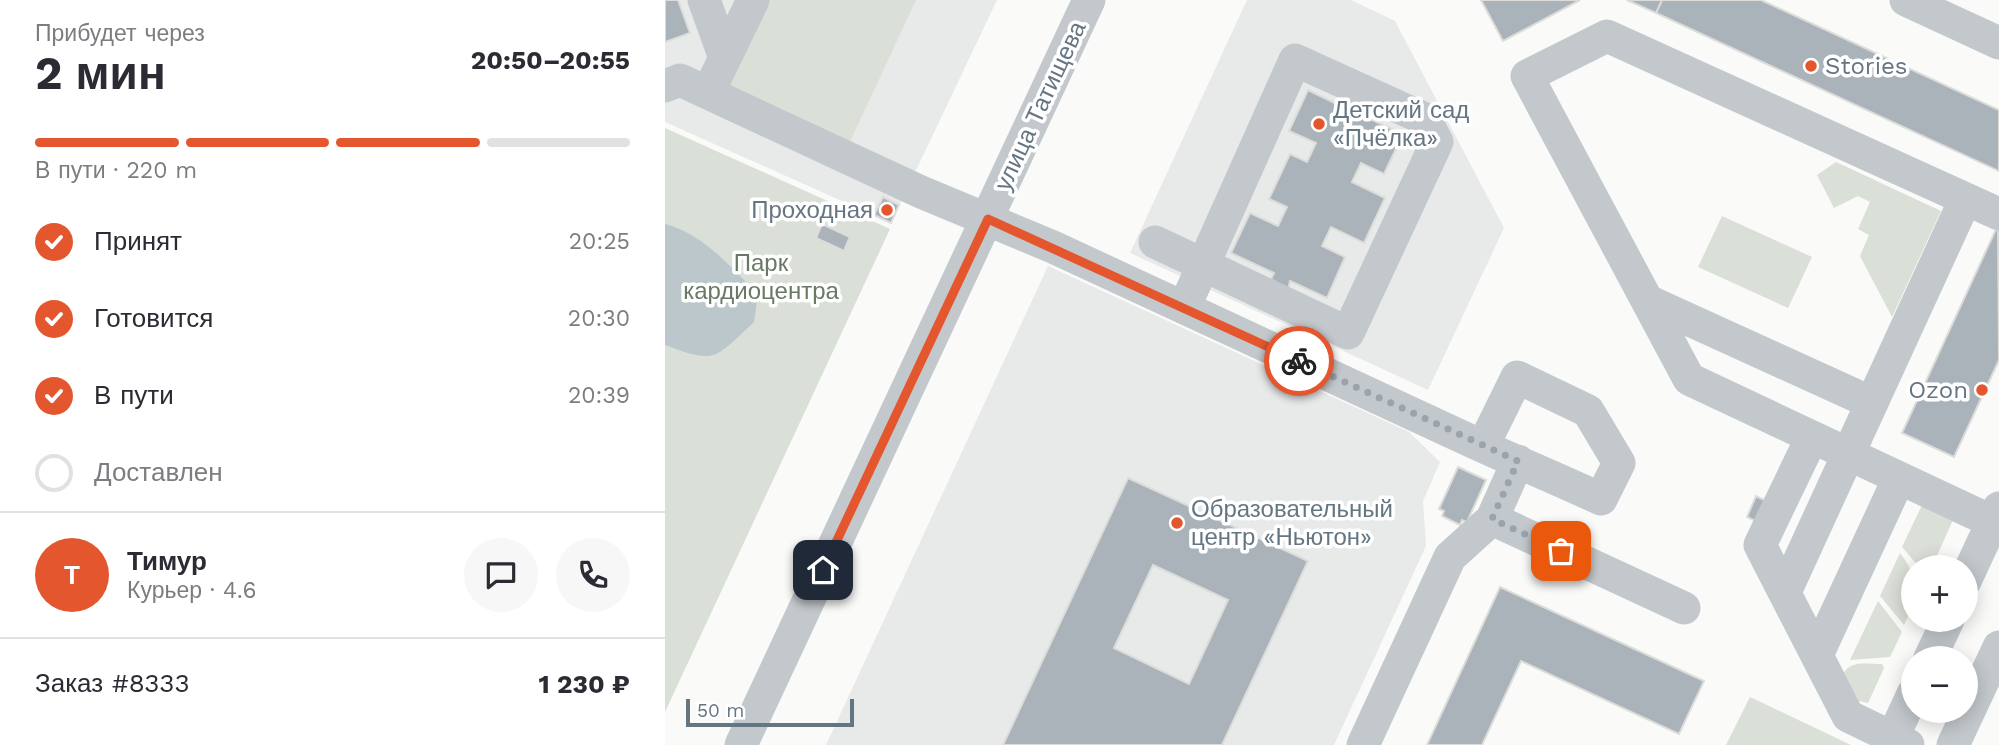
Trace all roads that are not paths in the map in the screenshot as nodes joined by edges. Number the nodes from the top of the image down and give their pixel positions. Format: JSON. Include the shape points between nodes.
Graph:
{"nodes":[{"id":1,"x":704,"y":0,"type":"edge"},
{"id":2,"x":753,"y":0,"type":"edge"},
{"id":3,"x":1089,"y":0,"type":"edge"},
{"id":4,"x":1906,"y":0,"type":"edge"},
{"id":5,"x":1999,"y":43,"type":"edge"},
{"id":6,"x":725,"y":58,"type":"junction"},
{"id":7,"x":665,"y":86,"type":"edge"},
{"id":8,"x":708,"y":93,"type":"junction"},
{"id":9,"x":1965,"y":200,"type":"junction"},
{"id":10,"x":1999,"y":214,"type":"edge"},
{"id":11,"x":988,"y":219,"type":"junction"},
{"id":12,"x":1155,"y":242,"type":"dead end"},
{"id":13,"x":1202,"y":264,"type":"junction"},
{"id":14,"x":1648,"y":301,"type":"junction"},
{"id":15,"x":1184,"y":308,"type":"junction"},
{"id":16,"x":1872,"y":403,"type":"junction"},
{"id":17,"x":1812,"y":437,"type":"junction"},
{"id":18,"x":1483,"y":446,"type":"junction"},
{"id":19,"x":1849,"y":454,"type":"junction"},
{"id":20,"x":1518,"y":461,"type":"junction"},
{"id":21,"x":1899,"y":478,"type":"junction"},
{"id":22,"x":1996,"y":515,"type":"edge"},
{"id":23,"x":1492,"y":519,"type":"junction"},
{"id":24,"x":1977,"y":555,"type":"edge"},
{"id":25,"x":1785,"y":592,"type":"junction"},
{"id":26,"x":1684,"y":608,"type":"dead end"},
{"id":27,"x":1999,"y":647,"type":"edge"},
{"id":28,"x":1817,"y":655,"type":"junction"},
{"id":29,"x":1906,"y":723,"type":"edge"},
{"id":30,"x":1901,"y":741,"type":"edge"},
{"id":31,"x":741,"y":745,"type":"edge"},
{"id":32,"x":1363,"y":745,"type":"edge"},
{"id":33,"x":1954,"y":745,"type":"edge"}],
"edges":[{"from":1,"to":6,"type":"street"},
{"from":2,"to":6,"type":"street"},
{"from":3,"to":11,"type":"street","name":"улица Татищева"},
{"from":4,"to":5,"type":"street"},
{"from":6,"to":8,"type":"street"},
{"from":7,"to":8,"type":"street","via":[[680,80]]},
{"from":8,"to":11,"type":"street"},
{"from":9,"to":10,"type":"street"},
{"from":9,"to":14,"type":"street","via":[[1607,36],[1527,76]]},
{"from":9,"to":16,"type":"street"},
{"from":11,"to":15,"type":"street"},
{"from":11,"to":31,"type":"street","name":"улица Татищева"},
{"from":12,"to":13,"type":"street"},
{"from":13,"to":13,"type":"street","via":[[1295,60],[1425,119],[1437,142],[1348,333]]},
{"from":13,"to":15,"type":"street"},
{"from":14,"to":16,"type":"street"},
{"from":14,"to":17,"type":"street","via":[[1689,379]]},
{"from":15,"to":18,"type":"street"},
{"from":16,"to":19,"type":"street"},
{"from":17,"to":19,"type":"street"},
{"from":17,"to":25,"type":"street","via":[[1761,545]]},
{"from":18,"to":20,"type":"street"},
{"from":18,"to":20,"type":"street","via":[[1517,377],[1588,411],[1619,463],[1601,499]]},
{"from":19,"to":21,"type":"street"},
{"from":19,"to":25,"type":"street"},
{"from":20,"to":23,"type":"street"},
{"from":21,"to":22,"type":"street"},
{"from":21,"to":28,"type":"street"},
{"from":22,"to":24,"type":"street"},
{"from":23,"to":26,"type":"street"},
{"from":23,"to":32,"type":"street","via":[[1450,557]]},
{"from":25,"to":28,"type":"street"},
{"from":27,"to":33,"type":"street"},
{"from":28,"to":30,"type":"street","via":[[1848,716]]},
{"from":29,"to":30,"type":"street"}]}
